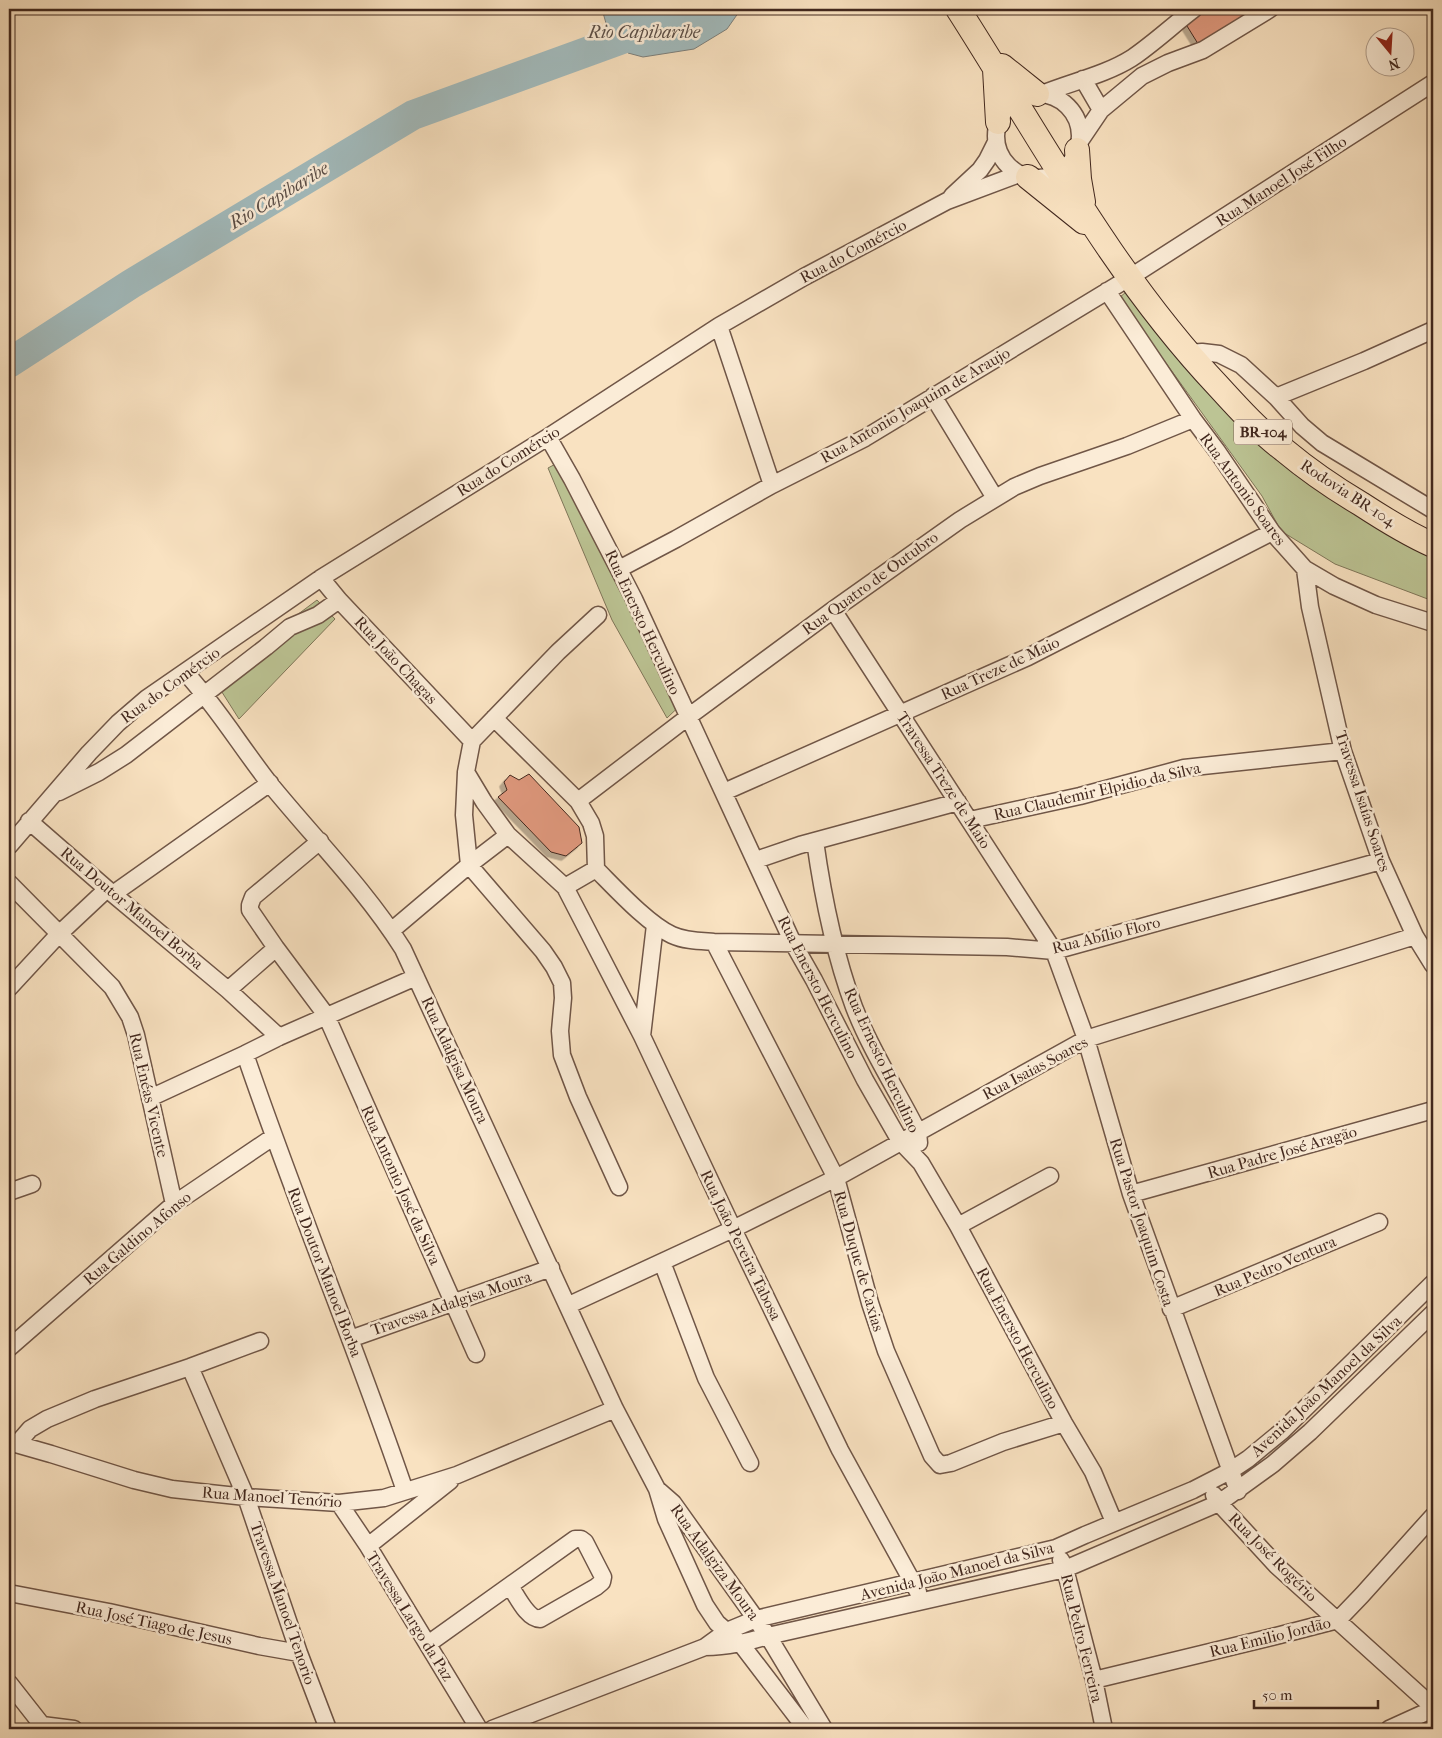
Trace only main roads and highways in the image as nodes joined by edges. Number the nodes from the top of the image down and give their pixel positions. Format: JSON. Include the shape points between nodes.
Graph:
{"nodes":[{"id":1,"x":963,"y":17,"type":"edge"},
{"id":2,"x":990,"y":59,"type":"junction"},
{"id":3,"x":997,"y":132,"type":"road end"},
{"id":4,"x":1078,"y":146,"type":"road end"},
{"id":5,"x":1023,"y":175,"type":"road end"},
{"id":6,"x":1085,"y":212,"type":"junction"},
{"id":7,"x":1101,"y":236,"type":"junction"},
{"id":8,"x":1433,"y":545,"type":"edge"}],
"edges":[{"from":1,"to":2,"type":"highway"},
{"from":2,"to":3,"type":"highway"},
{"from":2,"to":6,"type":"highway","number":"BR-104","via":[[1032,96],[1059,172]]},
{"from":4,"to":6,"type":"highway"},
{"from":5,"to":7,"type":"highway"},
{"from":6,"to":7,"type":"highway","number":"BR-104"},
{"from":7,"to":8,"type":"highway","name":"Rodovia BR-104","number":"BR-104","via":[[1187,353],[1283,450],[1342,493]]}]}
